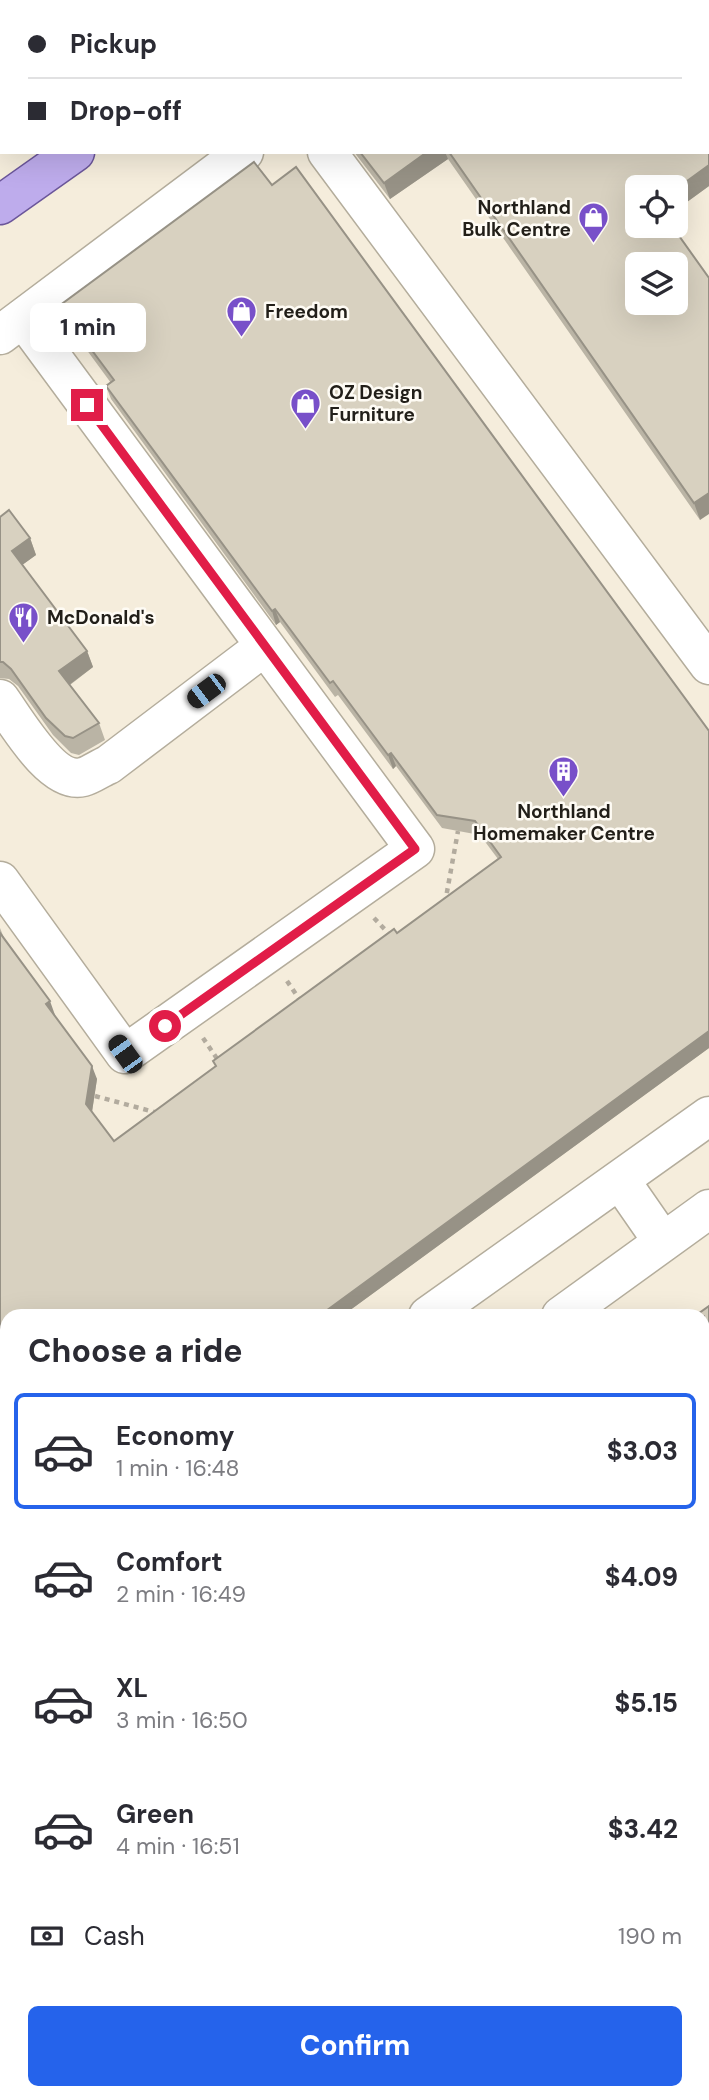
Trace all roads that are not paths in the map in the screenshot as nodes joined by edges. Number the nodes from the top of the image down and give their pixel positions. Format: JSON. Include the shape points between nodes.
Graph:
{"nodes":[{"id":1,"x":72,"y":154,"type":"edge"},
{"id":2,"x":241,"y":154,"type":"edge"},
{"id":3,"x":328,"y":154,"type":"edge"},
{"id":4,"x":0,"y":205,"type":"edge"},
{"id":5,"x":11,"y":327,"type":"edge"},
{"id":6,"x":265,"y":646,"type":"junction"},
{"id":7,"x":709,"y":665,"type":"edge"},
{"id":8,"x":0,"y":699,"type":"edge"},
{"id":9,"x":0,"y":881,"type":"edge"},
{"id":10,"x":709,"y":1116,"type":"edge"},
{"id":11,"x":620,"y":1180,"type":"junction"},
{"id":12,"x":709,"y":1209,"type":"edge"},
{"id":13,"x":663,"y":1242,"type":"junction"},
{"id":14,"x":438,"y":1309,"type":"edge"},
{"id":15,"x":571,"y":1309,"type":"edge"}],
"edges":[{"from":1,"to":4,"type":"main road"},
{"from":2,"to":5,"type":"street"},
{"from":3,"to":7,"type":"street"},
{"from":5,"to":6,"type":"street"},
{"from":6,"to":8,"type":"street","via":[[108,765],[83,777],[60,774]]},
{"from":6,"to":9,"type":"street","via":[[415,849],[125,1054]]},
{"from":10,"to":11,"type":"street"},
{"from":11,"to":13,"type":"street"},
{"from":11,"to":14,"type":"street"},
{"from":12,"to":13,"type":"street"},
{"from":13,"to":15,"type":"street"}]}
